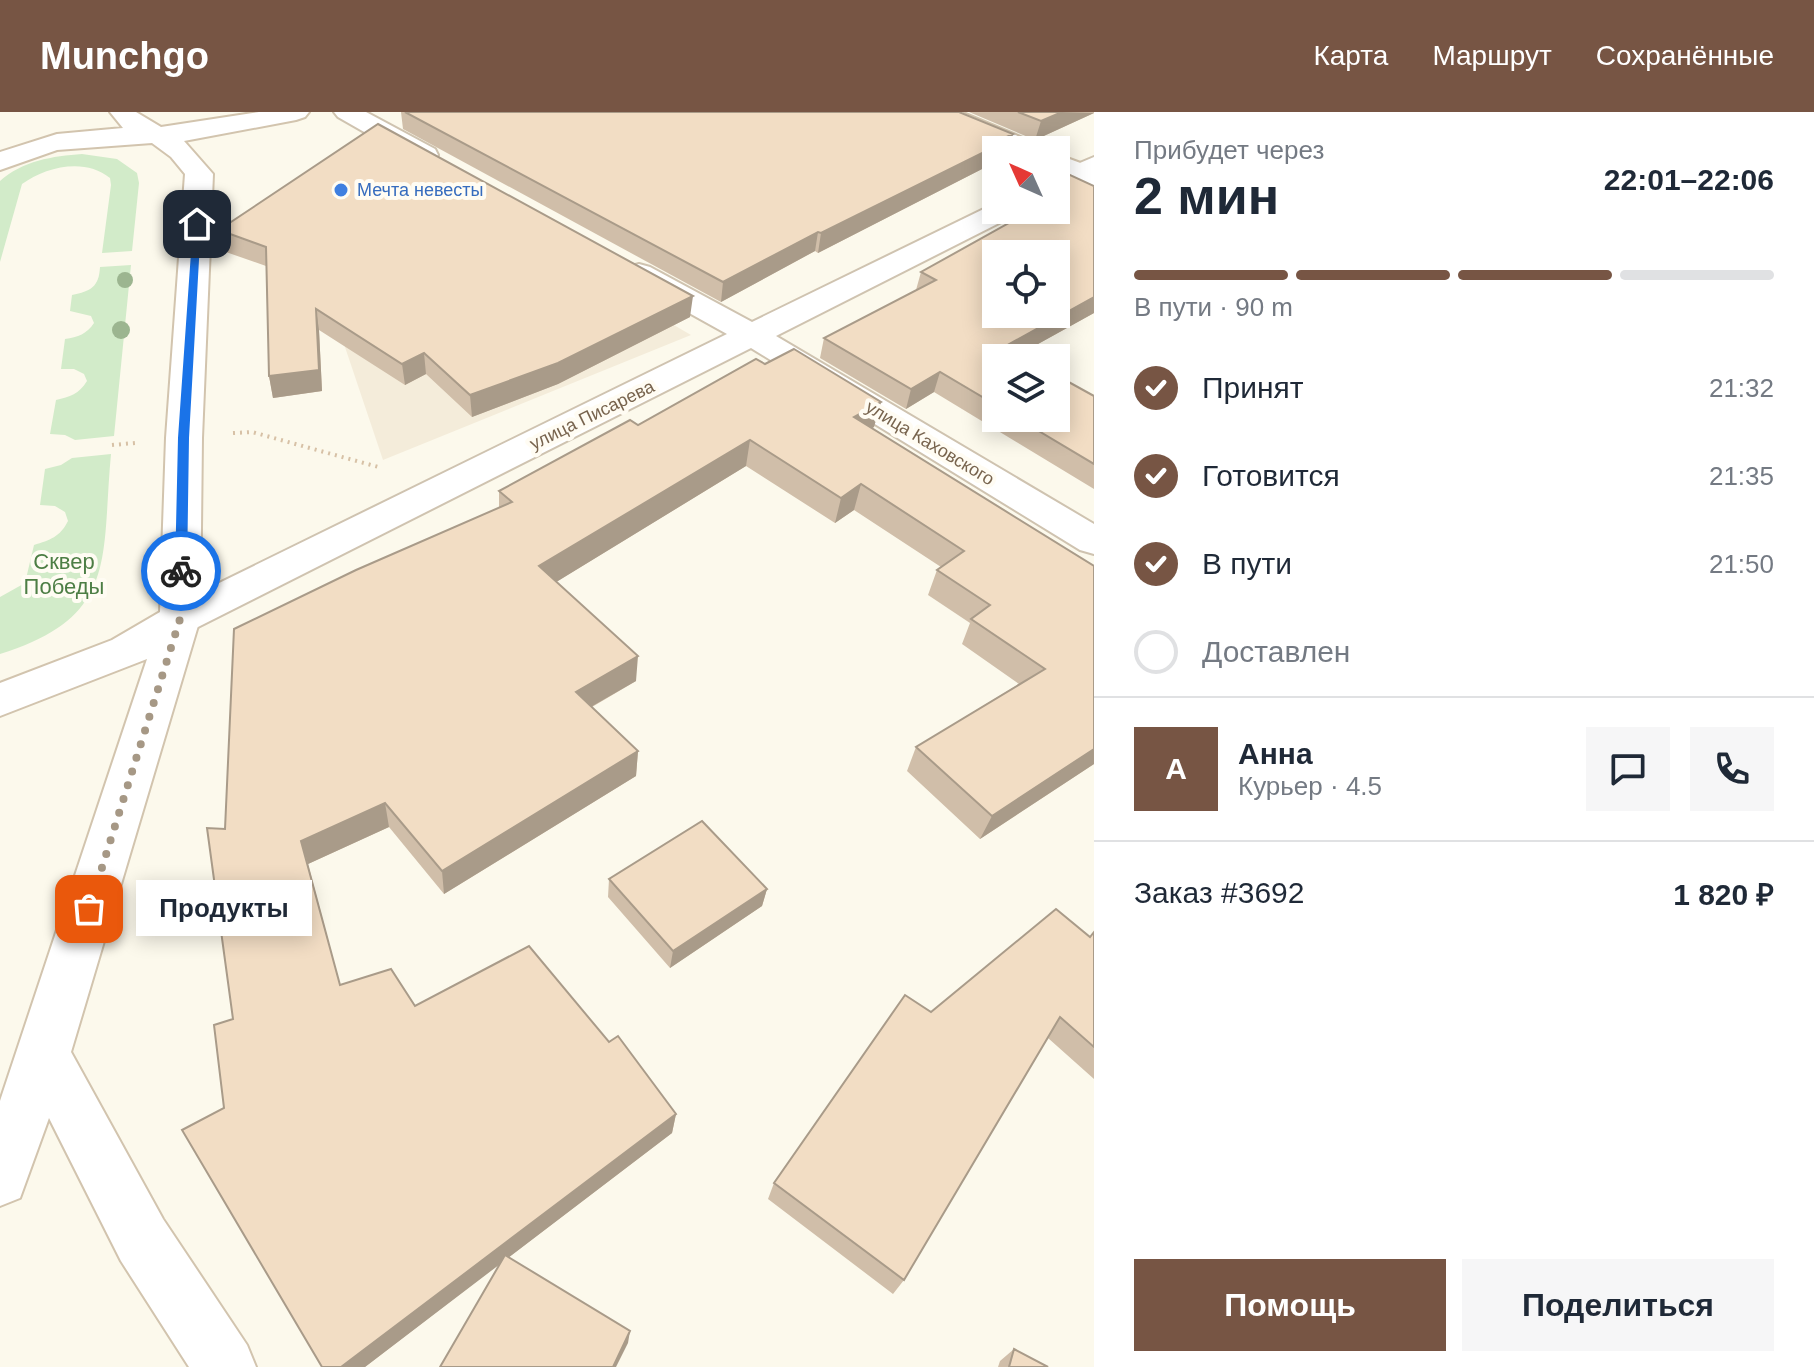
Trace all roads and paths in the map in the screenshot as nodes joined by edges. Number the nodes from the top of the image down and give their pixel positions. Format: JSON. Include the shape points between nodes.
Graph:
{"nodes":[{"id":1,"x":123,"y":112,"type":"edge"},
{"id":2,"x":296,"y":112,"type":"edge"},
{"id":3,"x":347,"y":112,"type":"edge"},
{"id":4,"x":939,"y":112,"type":"edge"},
{"id":5,"x":157,"y":135,"type":"junction"},
{"id":6,"x":995,"y":136,"type":"edge"},
{"id":7,"x":0,"y":162,"type":"edge"},
{"id":8,"x":448,"y":168,"type":"edge"},
{"id":9,"x":982,"y":220,"type":"edge"},
{"id":10,"x":614,"y":259,"type":"edge"},
{"id":11,"x":752,"y":335,"type":"junction"},
{"id":12,"x":184,"y":438,"type":"junction"},
{"id":13,"x":449,"y":486,"type":"junction"},
{"id":14,"x":1094,"y":541,"type":"edge"},
{"id":15,"x":180,"y":619,"type":"junction"},
{"id":16,"x":0,"y":700,"type":"edge"},
{"id":17,"x":44,"y":1054,"type":"junction"},
{"id":18,"x":0,"y":1178,"type":"edge"},
{"id":19,"x":225,"y":1367,"type":"edge"}],
"edges":[{"from":1,"to":5,"type":"street","via":[[129,122]]},
{"from":2,"to":5,"type":"street"},
{"from":3,"to":8,"type":"street"},
{"from":4,"to":6,"type":"street"},
{"from":5,"to":7,"type":"street","via":[[63,140]]},
{"from":5,"to":12,"type":"street","via":[[187,156],[199,174]]},
{"from":9,"to":11,"type":"street","name":"улица Писарева"},
{"from":10,"to":11,"type":"street","name":"улица Каховского"},
{"from":11,"to":13,"type":"street","name":"улица Писарева"},
{"from":11,"to":14,"type":"street","name":"улица Каховского"},
{"from":12,"to":13,"type":"path","via":[[252,432]]},
{"from":12,"to":15,"type":"street"},
{"from":13,"to":15,"type":"street","name":"улица Писарева"},
{"from":15,"to":16,"type":"street","name":"улица Писарева","via":[[127,651]]},
{"from":15,"to":17,"type":"street"},
{"from":17,"to":18,"type":"street"},
{"from":17,"to":19,"type":"street","via":[[142,1240]]}]}
